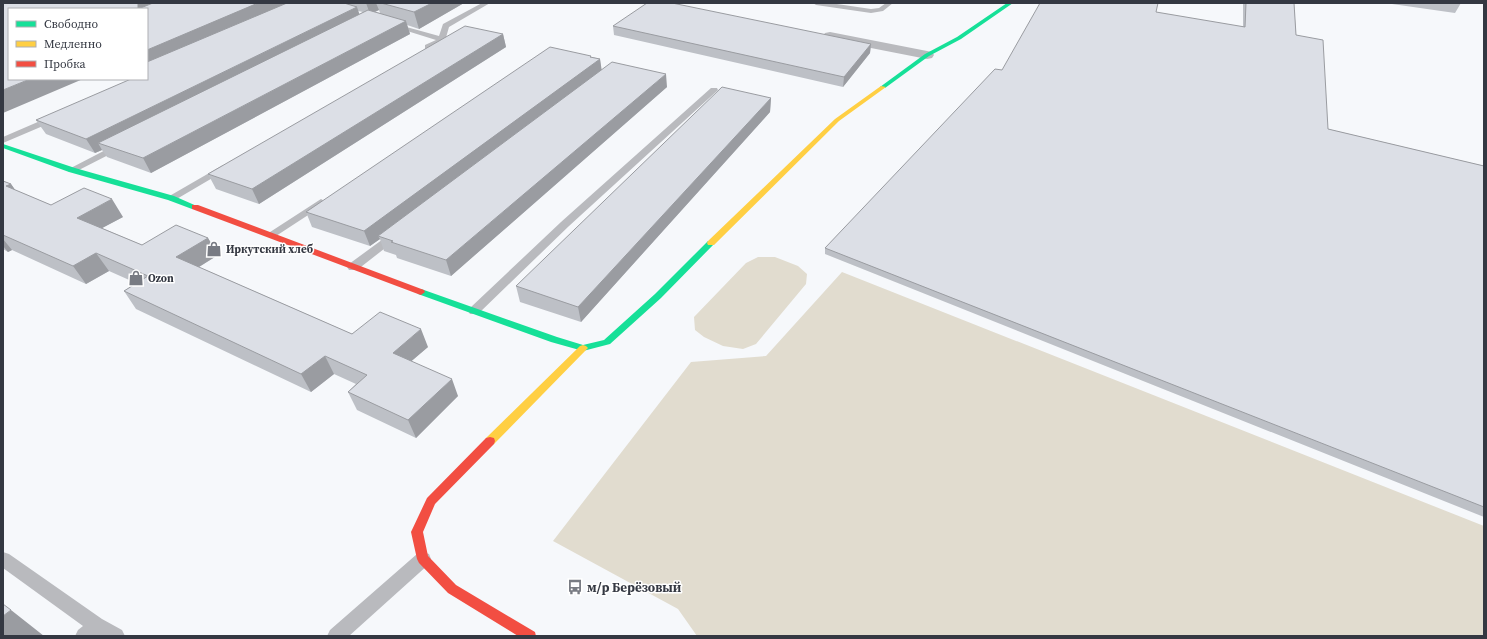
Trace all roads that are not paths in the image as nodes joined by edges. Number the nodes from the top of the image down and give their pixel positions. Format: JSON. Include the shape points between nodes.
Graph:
{"nodes":[{"id":1,"x":487,"y":3,"type":"edge"},
{"id":2,"x":816,"y":3,"type":"edge"},
{"id":3,"x":890,"y":3,"type":"edge"},
{"id":4,"x":1010,"y":3,"type":"edge"},
{"id":5,"x":386,"y":23,"type":"edge"},
{"id":6,"x":820,"y":34,"type":"edge"},
{"id":7,"x":442,"y":39,"type":"junction"},
{"id":8,"x":421,"y":51,"type":"edge"},
{"id":9,"x":927,"y":55,"type":"junction"},
{"id":10,"x":714,"y":90,"type":"dead end"},
{"id":11,"x":64,"y":113,"type":"edge"},
{"id":12,"x":3,"y":140,"type":"edge"},
{"id":13,"x":129,"y":141,"type":"edge"},
{"id":14,"x":3,"y":146,"type":"edge"},
{"id":15,"x":232,"y":163,"type":"edge"},
{"id":16,"x":72,"y":170,"type":"junction"},
{"id":17,"x":330,"y":196,"type":"edge"},
{"id":18,"x":171,"y":198,"type":"junction"},
{"id":19,"x":404,"y":229,"type":"edge"},
{"id":20,"x":272,"y":234,"type":"junction"},
{"id":21,"x":354,"y":267,"type":"junction"},
{"id":22,"x":474,"y":310,"type":"junction"},
{"id":23,"x":583,"y":348,"type":"junction"},
{"id":24,"x":3,"y":559,"type":"edge"},
{"id":25,"x":423,"y":559,"type":"junction"},
{"id":26,"x":96,"y":625,"type":"junction"},
{"id":27,"x":84,"y":636,"type":"edge"},
{"id":28,"x":116,"y":636,"type":"edge"},
{"id":29,"x":336,"y":636,"type":"edge"},
{"id":30,"x":530,"y":636,"type":"edge"}],
"edges":[{"from":1,"to":7,"type":"lane","via":[[446,26]]},
{"from":2,"to":3,"type":"lane","via":[[870,11],[881,10]]},
{"from":4,"to":9,"type":"street","via":[[958,38]]},
{"from":5,"to":7,"type":"lane"},
{"from":6,"to":9,"type":"street"},
{"from":7,"to":8,"type":"lane"},
{"from":9,"to":23,"type":"street","via":[[837,120],[658,296],[607,342]]},
{"from":10,"to":22,"type":"lane"},
{"from":11,"to":12,"type":"lane"},
{"from":13,"to":16,"type":"lane"},
{"from":14,"to":16,"type":"street"},
{"from":15,"to":18,"type":"lane"},
{"from":16,"to":18,"type":"street"},
{"from":17,"to":20,"type":"lane"},
{"from":18,"to":20,"type":"street"},
{"from":19,"to":21,"type":"lane"},
{"from":20,"to":21,"type":"street"},
{"from":21,"to":22,"type":"street"},
{"from":22,"to":23,"type":"street"},
{"from":23,"to":25,"type":"street","via":[[431,501],[417,532]]},
{"from":24,"to":26,"type":"lane"},
{"from":25,"to":29,"type":"lane"},
{"from":25,"to":30,"type":"street","via":[[452,589]]},
{"from":26,"to":27,"type":"lane"},
{"from":26,"to":28,"type":"lane"}]}
